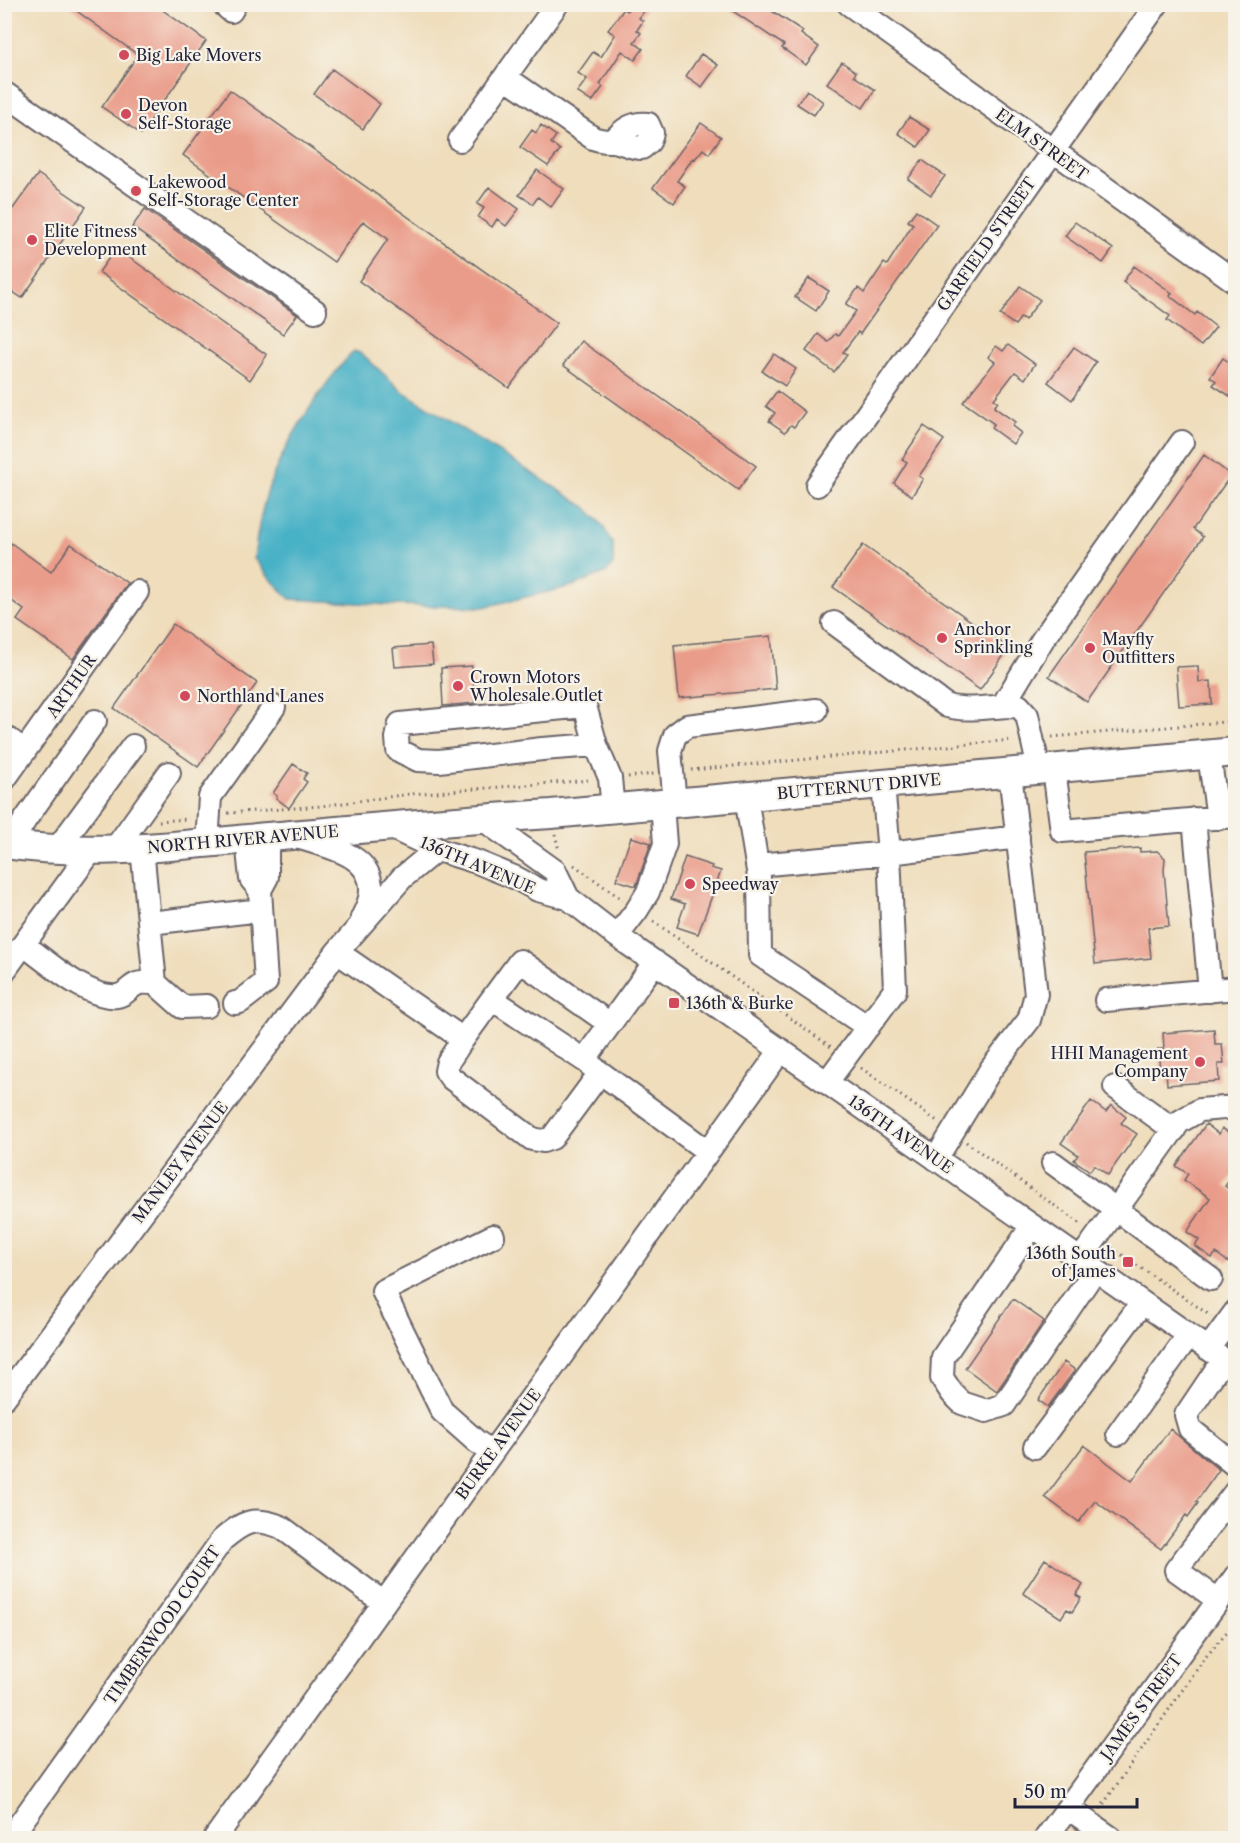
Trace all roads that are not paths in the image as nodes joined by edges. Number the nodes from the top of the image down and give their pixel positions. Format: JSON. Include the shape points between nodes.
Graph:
{"nodes":[{"id":1,"x":222,"y":4,"type":"edge"},
{"id":2,"x":235,"y":4,"type":"edge"},
{"id":3,"x":557,"y":4,"type":"edge"},
{"id":4,"x":849,"y":4,"type":"edge"},
{"id":5,"x":1157,"y":4,"type":"edge"},
{"id":6,"x":505,"y":77,"type":"junction"},
{"id":7,"x":4,"y":93,"type":"edge"},
{"id":8,"x":460,"y":140,"type":"dead end"},
{"id":9,"x":613,"y":141,"type":"dead end"},
{"id":10,"x":1052,"y":151,"type":"junction"},
{"id":11,"x":1236,"y":282,"type":"edge"},
{"id":12,"x":315,"y":311,"type":"dead end"},
{"id":13,"x":1182,"y":442,"type":"dead end"},
{"id":14,"x":817,"y":485,"type":"dead end"},
{"id":15,"x":137,"y":592,"type":"dead end"},
{"id":16,"x":834,"y":623,"type":"dead end"},
{"id":17,"x":1003,"y":705,"type":"junction"},
{"id":18,"x":274,"y":707,"type":"dead end"},
{"id":19,"x":816,"y":710,"type":"dead end"},
{"id":20,"x":96,"y":721,"type":"dead end"},
{"id":21,"x":4,"y":736,"type":"edge"},
{"id":22,"x":596,"y":745,"type":"junction"},
{"id":23,"x":133,"y":746,"type":"dead end"},
{"id":24,"x":25,"y":751,"type":"junction"},
{"id":25,"x":1227,"y":751,"type":"edge"},
{"id":26,"x":1046,"y":769,"type":"junction"},
{"id":27,"x":169,"y":773,"type":"dead end"},
{"id":28,"x":1010,"y":773,"type":"junction"},
{"id":29,"x":4,"y":780,"type":"edge"},
{"id":30,"x":883,"y":784,"type":"junction"},
{"id":31,"x":746,"y":797,"type":"junction"},
{"id":32,"x":669,"y":803,"type":"junction"},
{"id":33,"x":613,"y":809,"type":"junction"},
{"id":34,"x":1227,"y":817,"type":"edge"},
{"id":35,"x":482,"y":818,"type":"junction"},
{"id":36,"x":1194,"y":819,"type":"junction"},
{"id":37,"x":390,"y":827,"type":"junction"},
{"id":38,"x":274,"y":831,"type":"junction"},
{"id":39,"x":1018,"y":837,"type":"junction"},
{"id":40,"x":207,"y":843,"type":"junction"},
{"id":41,"x":7,"y":845,"type":"edge"},
{"id":42,"x":142,"y":848,"type":"junction"},
{"id":43,"x":57,"y":849,"type":"junction"},
{"id":44,"x":437,"y":849,"type":"junction"},
{"id":45,"x":103,"y":850,"type":"junction"},
{"id":46,"x":888,"y":853,"type":"junction"},
{"id":47,"x":757,"y":865,"type":"junction"},
{"id":48,"x":568,"y":898,"type":"junction"},
{"id":49,"x":261,"y":900,"type":"junction"},
{"id":50,"x":150,"y":922,"type":"junction"},
{"id":51,"x":358,"y":927,"type":"junction"},
{"id":52,"x":617,"y":936,"type":"junction"},
{"id":53,"x":24,"y":945,"type":"junction"},
{"id":54,"x":338,"y":952,"type":"junction"},
{"id":55,"x":655,"y":962,"type":"junction"},
{"id":56,"x":4,"y":970,"type":"edge"},
{"id":57,"x":266,"y":982,"type":"junction"},
{"id":58,"x":155,"y":983,"type":"junction"},
{"id":59,"x":1236,"y":988,"type":"edge"},
{"id":60,"x":1210,"y":991,"type":"junction"},
{"id":61,"x":492,"y":999,"type":"junction"},
{"id":62,"x":1106,"y":1000,"type":"dead end"},
{"id":63,"x":300,"y":1001,"type":"junction"},
{"id":64,"x":235,"y":1003,"type":"dead end"},
{"id":65,"x":207,"y":1006,"type":"dead end"},
{"id":66,"x":610,"y":1024,"type":"junction"},
{"id":67,"x":868,"y":1027,"type":"junction"},
{"id":68,"x":463,"y":1039,"type":"junction"},
{"id":69,"x":781,"y":1050,"type":"junction"},
{"id":70,"x":592,"y":1067,"type":"junction"},
{"id":71,"x":827,"y":1082,"type":"junction"},
{"id":72,"x":1116,"y":1087,"type":"dead end"},
{"id":73,"x":1236,"y":1107,"type":"edge"},
{"id":74,"x":1174,"y":1130,"type":"junction"},
{"id":75,"x":707,"y":1151,"type":"junction"},
{"id":76,"x":936,"y":1159,"type":"junction"},
{"id":77,"x":1053,"y":1163,"type":"dead end"},
{"id":78,"x":1117,"y":1209,"type":"junction"},
{"id":79,"x":1032,"y":1226,"type":"junction"},
{"id":80,"x":493,"y":1236,"type":"dead end"},
{"id":81,"x":1087,"y":1265,"type":"junction"},
{"id":82,"x":1211,"y":1279,"type":"dead end"},
{"id":83,"x":1142,"y":1303,"type":"junction"},
{"id":84,"x":1230,"y":1318,"type":"edge"},
{"id":85,"x":1189,"y":1335,"type":"junction"},
{"id":86,"x":1222,"y":1359,"type":"edge"},
{"id":87,"x":4,"y":1398,"type":"edge"},
{"id":88,"x":1119,"y":1434,"type":"dead end"},
{"id":89,"x":1035,"y":1447,"type":"dead end"},
{"id":90,"x":492,"y":1452,"type":"junction"},
{"id":91,"x":1236,"y":1466,"type":"edge"},
{"id":92,"x":1236,"y":1491,"type":"edge"},
{"id":93,"x":1236,"y":1576,"type":"edge"},
{"id":94,"x":1218,"y":1600,"type":"junction"},
{"id":95,"x":384,"y":1603,"type":"junction"},
{"id":96,"x":1068,"y":1808,"type":"junction"},
{"id":97,"x":10,"y":1839,"type":"edge"},
{"id":98,"x":215,"y":1839,"type":"edge"},
{"id":99,"x":1046,"y":1839,"type":"edge"},
{"id":100,"x":1112,"y":1839,"type":"edge"}],
"edges":[{"from":1,"to":2,"type":"street","via":[[231,10]]},
{"from":3,"to":6,"type":"street"},
{"from":4,"to":10,"type":"street","name":"ELM STREET"},
{"from":5,"to":10,"type":"street","name":"GARFIELD STREET"},
{"from":6,"to":8,"type":"street"},
{"from":6,"to":9,"type":"street","via":[[593,138],[604,143]]},
{"from":7,"to":12,"type":"street"},
{"from":10,"to":11,"type":"street","name":"ELM STREET"},
{"from":10,"to":14,"type":"street","name":"GARFIELD STREET"},
{"from":13,"to":17,"type":"street","via":[[1042,639]]},
{"from":15,"to":24,"type":"street","name":"ARTHUR"},
{"from":16,"to":17,"type":"street","via":[[947,706],[959,709]]},
{"from":17,"to":26,"type":"street","via":[[1019,706],[1027,715],[1031,739]]},
{"from":18,"to":40,"type":"street","via":[[210,797]]},
{"from":19,"to":32,"type":"street","via":[[687,726],[675,735],[670,751]]},
{"from":20,"to":41,"type":"street"},
{"from":21,"to":24,"type":"street"},
{"from":22,"to":22,"type":"street","via":[[585,705],[400,724],[397,738],[398,750],[418,760],[439,761]]},
{"from":22,"to":33,"type":"street","via":[[610,778]]},
{"from":23,"to":43,"type":"street"},
{"from":24,"to":29,"type":"street","name":"ARTHUR"},
{"from":25,"to":26,"type":"main road","name":"BUTTERNUT DRIVE"},
{"from":25,"to":34,"type":"street"},
{"from":26,"to":28,"type":"main road","name":"BUTTERNUT DRIVE"},
{"from":26,"to":36,"type":"street","via":[[1062,831]]},
{"from":27,"to":45,"type":"street"},
{"from":28,"to":30,"type":"main road","name":"BUTTERNUT DRIVE"},
{"from":28,"to":39,"type":"street"},
{"from":30,"to":31,"type":"main road","name":"BUTTERNUT DRIVE"},
{"from":30,"to":46,"type":"street"},
{"from":31,"to":32,"type":"main road","name":"BUTTERNUT DRIVE"},
{"from":31,"to":47,"type":"street"},
{"from":32,"to":33,"type":"main road","name":"BUTTERNUT DRIVE"},
{"from":32,"to":52,"type":"street","via":[[665,844],[648,892]]},
{"from":33,"to":35,"type":"main road","name":"BUTTERNUT DRIVE"},
{"from":34,"to":36,"type":"street"},
{"from":35,"to":37,"type":"main road","name":"NORTH RIVER AVENUE"},
{"from":35,"to":48,"type":"street","name":"136TH AVENUE","via":[[555,871]]},
{"from":36,"to":60,"type":"street"},
{"from":37,"to":38,"type":"main road","name":"NORTH RIVER AVENUE"},
{"from":37,"to":44,"type":"street","name":"136TH AVENUE"},
{"from":38,"to":40,"type":"main road","name":"NORTH RIVER AVENUE"},
{"from":38,"to":49,"type":"street","via":[[252,879]]},
{"from":38,"to":51,"type":"street","name":"MANLEY AVENUE","via":[[347,855],[366,869],[372,892]]},
{"from":39,"to":46,"type":"street"},
{"from":39,"to":76,"type":"street","via":[[1036,994],[1029,1020],[991,1069]]},
{"from":40,"to":42,"type":"main road","name":"NORTH RIVER AVENUE"},
{"from":41,"to":43,"type":"main road","name":"NORTH RIVER AVENUE"},
{"from":42,"to":45,"type":"main road","name":"NORTH RIVER AVENUE"},
{"from":42,"to":50,"type":"street"},
{"from":43,"to":45,"type":"main road","name":"NORTH RIVER AVENUE"},
{"from":44,"to":48,"type":"street","name":"136TH AVENUE","via":[[538,890]]},
{"from":44,"to":51,"type":"street","name":"MANLEY AVENUE","via":[[412,868]]},
{"from":45,"to":53,"type":"street"},
{"from":46,"to":47,"type":"street"},
{"from":46,"to":67,"type":"street","via":[[895,990]]},
{"from":47,"to":67,"type":"street","via":[[760,955]]},
{"from":48,"to":52,"type":"street","name":"136TH AVENUE"},
{"from":49,"to":50,"type":"street"},
{"from":49,"to":57,"type":"street"},
{"from":50,"to":58,"type":"street"},
{"from":51,"to":54,"type":"street","name":"MANLEY AVENUE"},
{"from":52,"to":55,"type":"street","name":"136TH AVENUE"},
{"from":53,"to":56,"type":"street"},
{"from":53,"to":58,"type":"street","via":[[98,994],[122,995],[136,984]]},
{"from":54,"to":63,"type":"street","name":"MANLEY AVENUE"},
{"from":54,"to":68,"type":"street"},
{"from":55,"to":66,"type":"street"},
{"from":55,"to":69,"type":"street","name":"136TH AVENUE"},
{"from":57,"to":63,"type":"street"},
{"from":57,"to":64,"type":"street"},
{"from":58,"to":65,"type":"street","via":[[182,1007]]},
{"from":59,"to":60,"type":"street"},
{"from":60,"to":62,"type":"street"},
{"from":61,"to":66,"type":"street","via":[[520,961]]},
{"from":61,"to":68,"type":"street"},
{"from":61,"to":70,"type":"street"},
{"from":63,"to":87,"type":"street","name":"MANLEY AVENUE"},
{"from":66,"to":70,"type":"street"},
{"from":67,"to":71,"type":"street"},
{"from":68,"to":70,"type":"street","via":[[448,1062],[446,1071],[451,1078],[532,1139],[543,1142],[552,1138]]},
{"from":69,"to":71,"type":"street","name":"136TH AVENUE"},
{"from":69,"to":75,"type":"street","name":"BURKE AVENUE"},
{"from":70,"to":75,"type":"street"},
{"from":71,"to":76,"type":"street","name":"136TH AVENUE"},
{"from":72,"to":74,"type":"street"},
{"from":73,"to":74,"type":"street","via":[[1200,1110],[1179,1122]]},
{"from":74,"to":78,"type":"street"},
{"from":75,"to":90,"type":"street","name":"BURKE AVENUE"},
{"from":76,"to":79,"type":"street","name":"136TH AVENUE"},
{"from":77,"to":78,"type":"street"},
{"from":78,"to":81,"type":"street","via":[[1097,1237]]},
{"from":78,"to":82,"type":"street"},
{"from":79,"to":81,"type":"street","name":"136TH AVENUE"},
{"from":79,"to":81,"type":"street","via":[[943,1357],[942,1378],[962,1403],[986,1411],[1004,1405]]},
{"from":80,"to":90,"type":"street","via":[[383,1290],[442,1411]]},
{"from":81,"to":83,"type":"street","name":"136TH AVENUE"},
{"from":83,"to":85,"type":"street","name":"136TH AVENUE"},
{"from":83,"to":89,"type":"street"},
{"from":84,"to":86,"type":"street"},
{"from":85,"to":86,"type":"street","name":"136TH AVENUE"},
{"from":85,"to":88,"type":"street"},
{"from":86,"to":91,"type":"street","via":[[1186,1415],[1190,1429]]},
{"from":90,"to":95,"type":"street","name":"BURKE AVENUE"},
{"from":92,"to":94,"type":"street","via":[[1176,1570]]},
{"from":93,"to":94,"type":"street","name":"JAMES STREET"},
{"from":94,"to":96,"type":"street","name":"JAMES STREET"},
{"from":95,"to":97,"type":"street","name":"TIMBERWOOD COURT","via":[[280,1527],[250,1520],[233,1530],[222,1540]]},
{"from":95,"to":98,"type":"street","name":"BURKE AVENUE"},
{"from":96,"to":99,"type":"street","name":"JAMES STREET"},
{"from":96,"to":100,"type":"street"}]}
